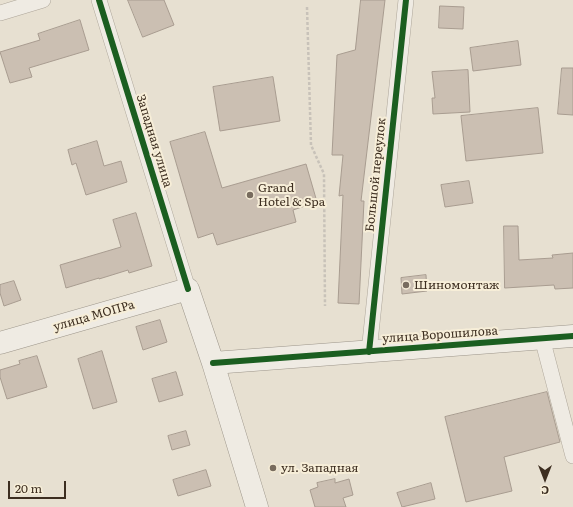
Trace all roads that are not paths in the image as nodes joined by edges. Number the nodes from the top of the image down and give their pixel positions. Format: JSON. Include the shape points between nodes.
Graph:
{"nodes":[{"id":1,"x":43,"y":0,"type":"edge"},
{"id":2,"x":99,"y":0,"type":"edge"},
{"id":3,"x":406,"y":0,"type":"edge"},
{"id":4,"x":0,"y":13,"type":"edge"},
{"id":5,"x":188,"y":289,"type":"junction"},
{"id":6,"x":573,"y":336,"type":"edge"},
{"id":7,"x":542,"y":338,"type":"junction"},
{"id":8,"x":0,"y":343,"type":"edge"},
{"id":9,"x":369,"y":352,"type":"junction"},
{"id":10,"x":213,"y":363,"type":"junction"},
{"id":11,"x":573,"y":456,"type":"edge"},
{"id":12,"x":257,"y":507,"type":"edge"}],
"edges":[{"from":1,"to":4,"type":"street"},
{"from":2,"to":5,"type":"street","name":"Западная улица"},
{"from":3,"to":9,"type":"street","name":"Большой переулок"},
{"from":5,"to":8,"type":"main road","name":"улица МОПРа"},
{"from":5,"to":10,"type":"main road","name":"Западная улица"},
{"from":6,"to":7,"type":"main road","name":"улица Ворошилова"},
{"from":7,"to":9,"type":"main road","name":"улица Ворошилова"},
{"from":7,"to":11,"type":"street"},
{"from":9,"to":10,"type":"main road","name":"улица Ворошилова"},
{"from":10,"to":12,"type":"main road","name":"Западная улица"}]}
